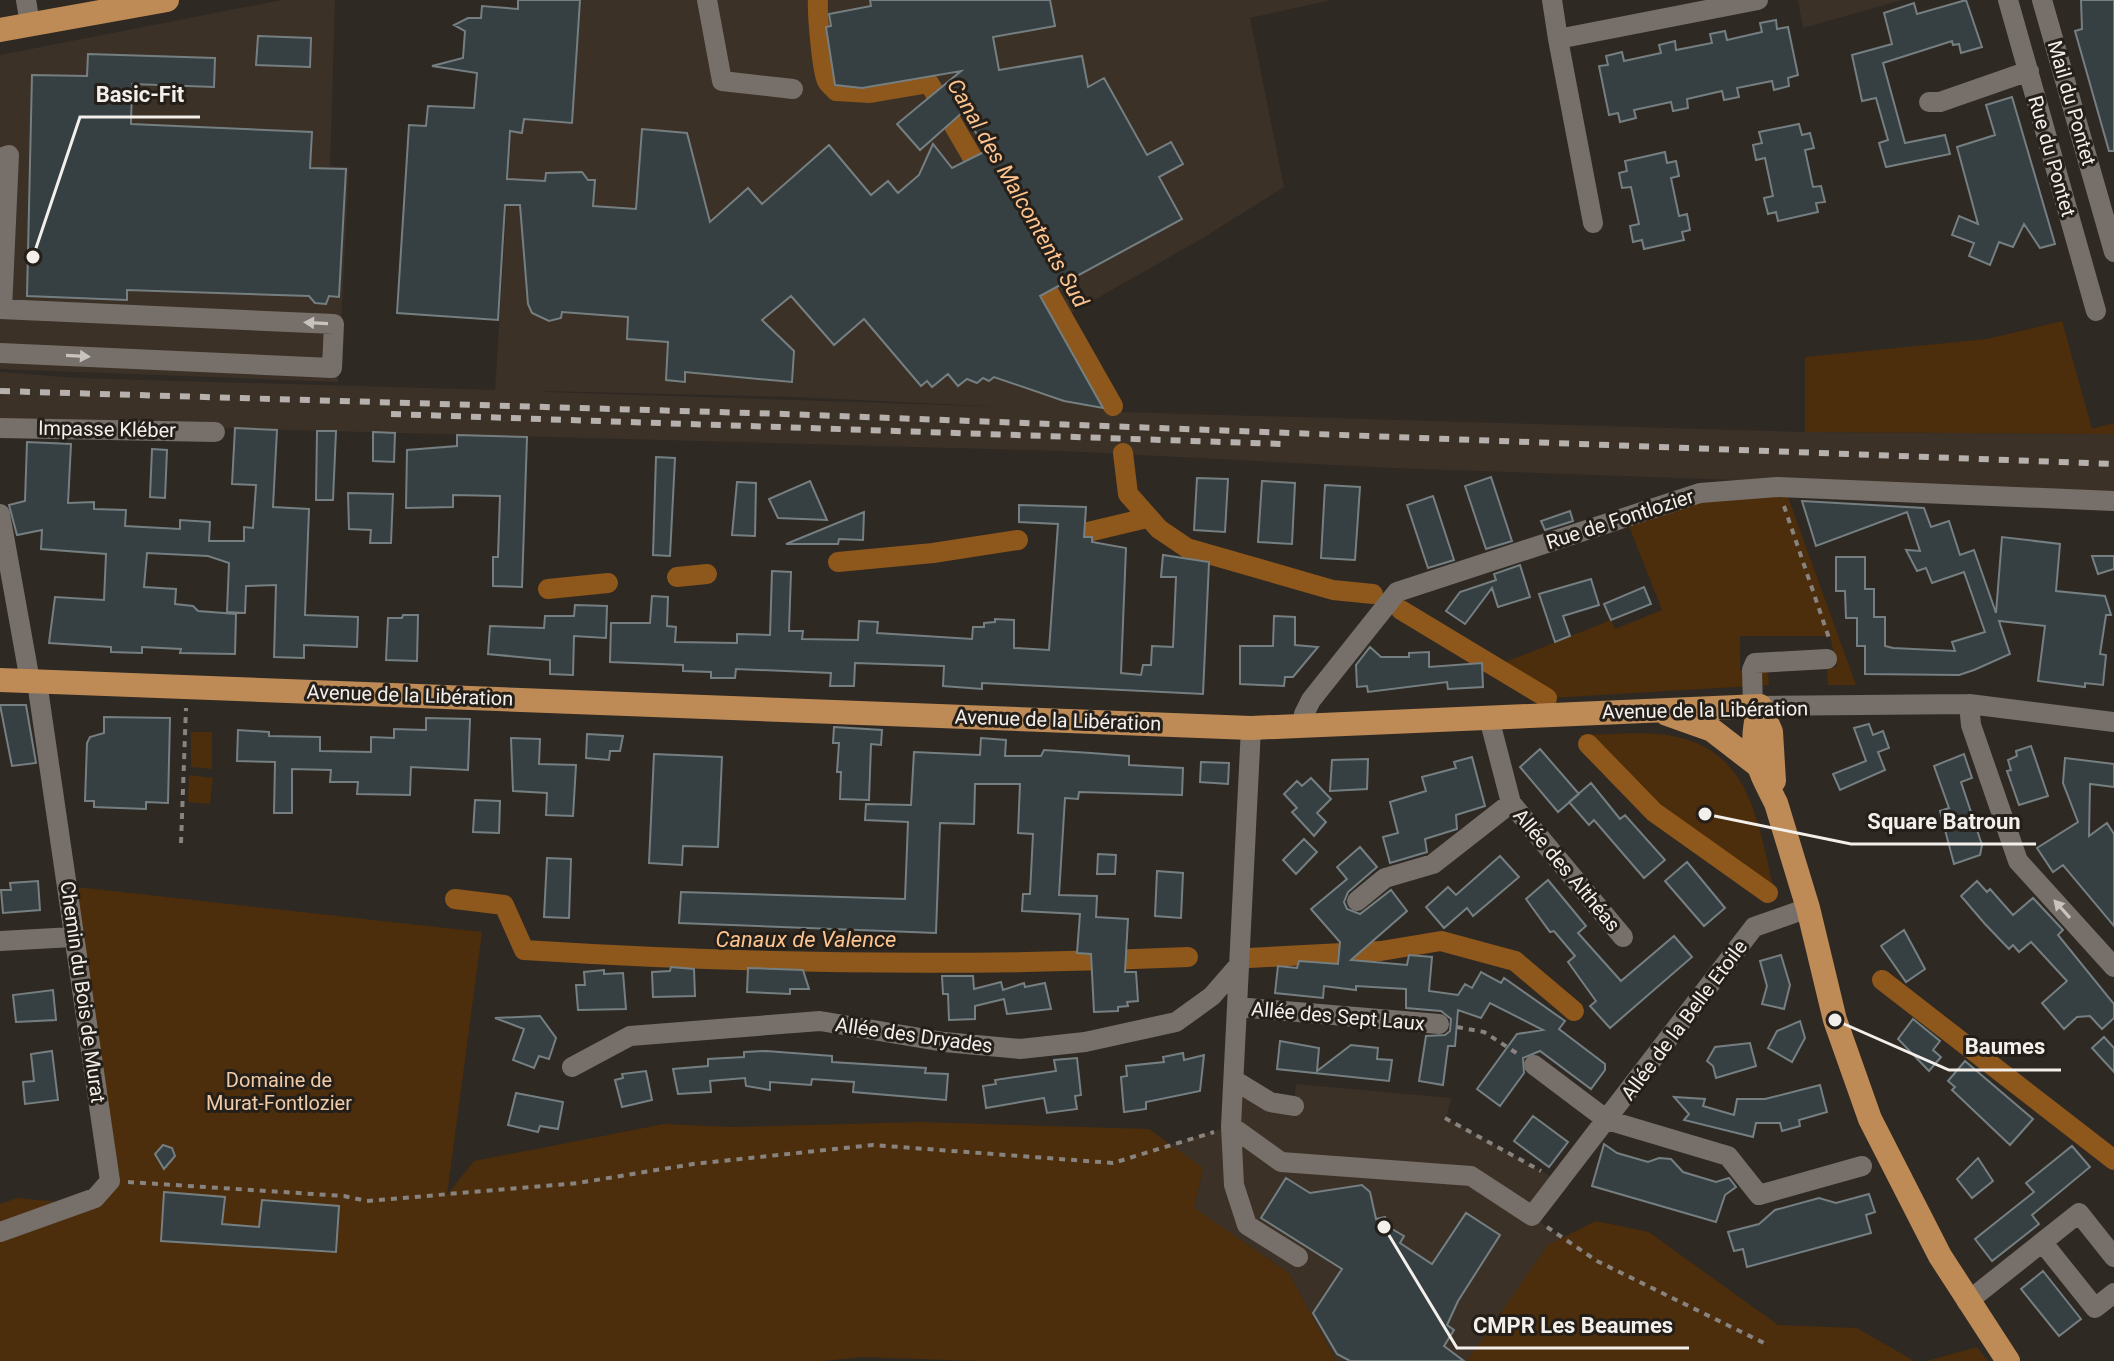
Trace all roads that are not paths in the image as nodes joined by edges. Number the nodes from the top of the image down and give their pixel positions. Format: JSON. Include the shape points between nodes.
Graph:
{"nodes":[{"id":1,"x":26,"y":0,"type":"edge"},
{"id":2,"x":167,"y":0,"type":"edge"},
{"id":3,"x":707,"y":0,"type":"edge"},
{"id":4,"x":1552,"y":0,"type":"edge"},
{"id":5,"x":1758,"y":0,"type":"edge"},
{"id":6,"x":2008,"y":0,"type":"edge"},
{"id":7,"x":2042,"y":0,"type":"edge"},
{"id":8,"x":80,"y":8,"type":"edge"},
{"id":9,"x":30,"y":24,"type":"junction"},
{"id":10,"x":0,"y":30,"type":"edge"},
{"id":11,"x":1558,"y":39,"type":"junction"},
{"id":12,"x":2029,"y":71,"type":"junction"},
{"id":13,"x":793,"y":89,"type":"dead end"},
{"id":14,"x":1929,"y":102,"type":"dead end"},
{"id":15,"x":0,"y":158,"type":"edge"},
{"id":16,"x":1593,"y":223,"type":"dead end"},
{"id":17,"x":2114,"y":252,"type":"edge"},
{"id":18,"x":1,"y":309,"type":"edge"},
{"id":19,"x":2096,"y":311,"type":"dead end"},
{"id":20,"x":0,"y":353,"type":"edge"},
{"id":21,"x":0,"y":428,"type":"edge"},
{"id":22,"x":215,"y":432,"type":"dead end"},
{"id":23,"x":2114,"y":501,"type":"edge"},
{"id":24,"x":0,"y":514,"type":"edge"},
{"id":25,"x":1827,"y":659,"type":"road end"},
{"id":26,"x":0,"y":680,"type":"edge"},
{"id":27,"x":34,"y":682,"type":"junction"},
{"id":28,"x":1969,"y":704,"type":"junction"},
{"id":29,"x":1756,"y":706,"type":"junction"},
{"id":30,"x":1650,"y":708,"type":"junction"},
{"id":31,"x":1489,"y":718,"type":"junction"},
{"id":32,"x":2114,"y":722,"type":"edge"},
{"id":33,"x":1303,"y":727,"type":"junction"},
{"id":34,"x":1251,"y":728,"type":"junction"},
{"id":35,"x":1756,"y":764,"type":"junction"},
{"id":36,"x":1511,"y":803,"type":"junction"},
{"id":37,"x":1776,"y":803,"type":"junction"},
{"id":38,"x":1357,"y":901,"type":"dead end"},
{"id":39,"x":1808,"y":908,"type":"junction"},
{"id":40,"x":73,"y":937,"type":"junction"},
{"id":41,"x":1623,"y":937,"type":"dead end"},
{"id":42,"x":0,"y":941,"type":"edge"},
{"id":43,"x":1239,"y":965,"type":"junction"},
{"id":44,"x":2114,"y":967,"type":"edge"},
{"id":45,"x":1237,"y":1007,"type":"junction"},
{"id":46,"x":1439,"y":1024,"type":"road end"},
{"id":47,"x":1534,"y":1065,"type":"road end"},
{"id":48,"x":572,"y":1067,"type":"dead end"},
{"id":49,"x":1234,"y":1080,"type":"junction"},
{"id":50,"x":1294,"y":1106,"type":"dead end"},
{"id":51,"x":1607,"y":1120,"type":"junction"},
{"id":52,"x":1231,"y":1126,"type":"junction"},
{"id":53,"x":1862,"y":1166,"type":"dead end"},
{"id":54,"x":0,"y":1232,"type":"edge"},
{"id":55,"x":2043,"y":1243,"type":"junction"},
{"id":56,"x":1298,"y":1257,"type":"dead end"},
{"id":57,"x":2114,"y":1257,"type":"edge"},
{"id":58,"x":2114,"y":1293,"type":"edge"},
{"id":59,"x":1967,"y":1302,"type":"junction"},
{"id":60,"x":2008,"y":1361,"type":"edge"}],
"edges":[{"from":1,"to":9,"type":"street"},
{"from":2,"to":8,"type":"main road"},
{"from":3,"to":13,"type":"street","via":[[722,81]]},
{"from":4,"to":11,"type":"street"},
{"from":5,"to":11,"type":"street"},
{"from":6,"to":12,"type":"street","name":"Rue du Pontet"},
{"from":7,"to":17,"type":"street","name":"Mail du Pontet"},
{"from":8,"to":9,"type":"main road"},
{"from":9,"to":10,"type":"main road"},
{"from":11,"to":16,"type":"street"},
{"from":12,"to":14,"type":"street"},
{"from":12,"to":19,"type":"street","name":"Rue du Pontet"},
{"from":15,"to":18,"type":"street","via":[[9,155]]},
{"from":20,"to":18,"type":"street","one_way":true,"via":[[332,368],[334,324]]},
{"from":21,"to":22,"type":"street","name":"Impasse Kléber"},
{"from":23,"to":33,"type":"street","name":"Rue de Fontlozier","via":[[1777,487],[1700,493],[1397,592],[1311,700]]},
{"from":24,"to":27,"type":"street","name":"Chemin du Bois de Murat"},
{"from":25,"to":29,"type":"street","via":[[1755,663]]},
{"from":26,"to":27,"type":"main road","name":"Avenue de la Libération"},
{"from":27,"to":34,"type":"main road","name":"Avenue de la Libération"},
{"from":27,"to":40,"type":"street","name":"Chemin du Bois de Murat"},
{"from":28,"to":29,"type":"street","name":"Avenue de la Libération"},
{"from":28,"to":32,"type":"street","name":"Avenue de la Libération"},
{"from":44,"to":28,"type":"street","one_way":true,"via":[[2018,861],[1971,725]]},
{"from":29,"to":30,"type":"main road","name":"Avenue de la Libération"},
{"from":29,"to":35,"type":"main road"},
{"from":29,"to":37,"type":"main road","via":[[1771,732]]},
{"from":30,"to":31,"type":"main road","name":"Avenue de la Libération"},
{"from":30,"to":35,"type":"main road","via":[[1712,730]]},
{"from":31,"to":33,"type":"main road","name":"Avenue de la Libération"},
{"from":31,"to":36,"type":"street","name":"Allée des Althéas"},
{"from":33,"to":34,"type":"main road","name":"Avenue de la Libération"},
{"from":34,"to":43,"type":"street"},
{"from":35,"to":37,"type":"main road"},
{"from":36,"to":38,"type":"street","name":"Allée des Althéas","via":[[1433,864],[1385,878]]},
{"from":36,"to":41,"type":"street","name":"Allée des Althéas"},
{"from":37,"to":39,"type":"main road"},
{"from":39,"to":51,"type":"street","name":"Allée de la Belle Etoile","via":[[1754,927]]},
{"from":39,"to":59,"type":"main road","via":[[1835,1020],[1870,1119]]},
{"from":40,"to":42,"type":"street"},
{"from":40,"to":54,"type":"street","name":"Chemin du Bois de Murat","via":[[110,1181],[95,1198]]},
{"from":43,"to":45,"type":"street"},
{"from":43,"to":48,"type":"street","name":"Allée des Dryades","via":[[1212,996],[1176,1022],[1085,1042],[1020,1049],[820,1021],[630,1036]]},
{"from":45,"to":46,"type":"street","name":"Allée des Sept Laux"},
{"from":45,"to":49,"type":"street"},
{"from":47,"to":51,"type":"street","name":"Allée de la Belle Etoile"},
{"from":49,"to":50,"type":"street","via":[[1270,1102]]},
{"from":49,"to":52,"type":"street"},
{"from":51,"to":52,"type":"street","name":"Allée de la Belle Etoile","via":[[1532,1216],[1471,1176],[1281,1162]]},
{"from":51,"to":53,"type":"street","name":"Allée de la Belle Etoile","via":[[1728,1156],[1759,1195]]},
{"from":52,"to":56,"type":"street","via":[[1234,1185],[1247,1225]]},
{"from":55,"to":57,"type":"street","via":[[2079,1213]]},
{"from":55,"to":58,"type":"street","via":[[2095,1308]]},
{"from":55,"to":59,"type":"street"},
{"from":59,"to":60,"type":"main road"}]}
